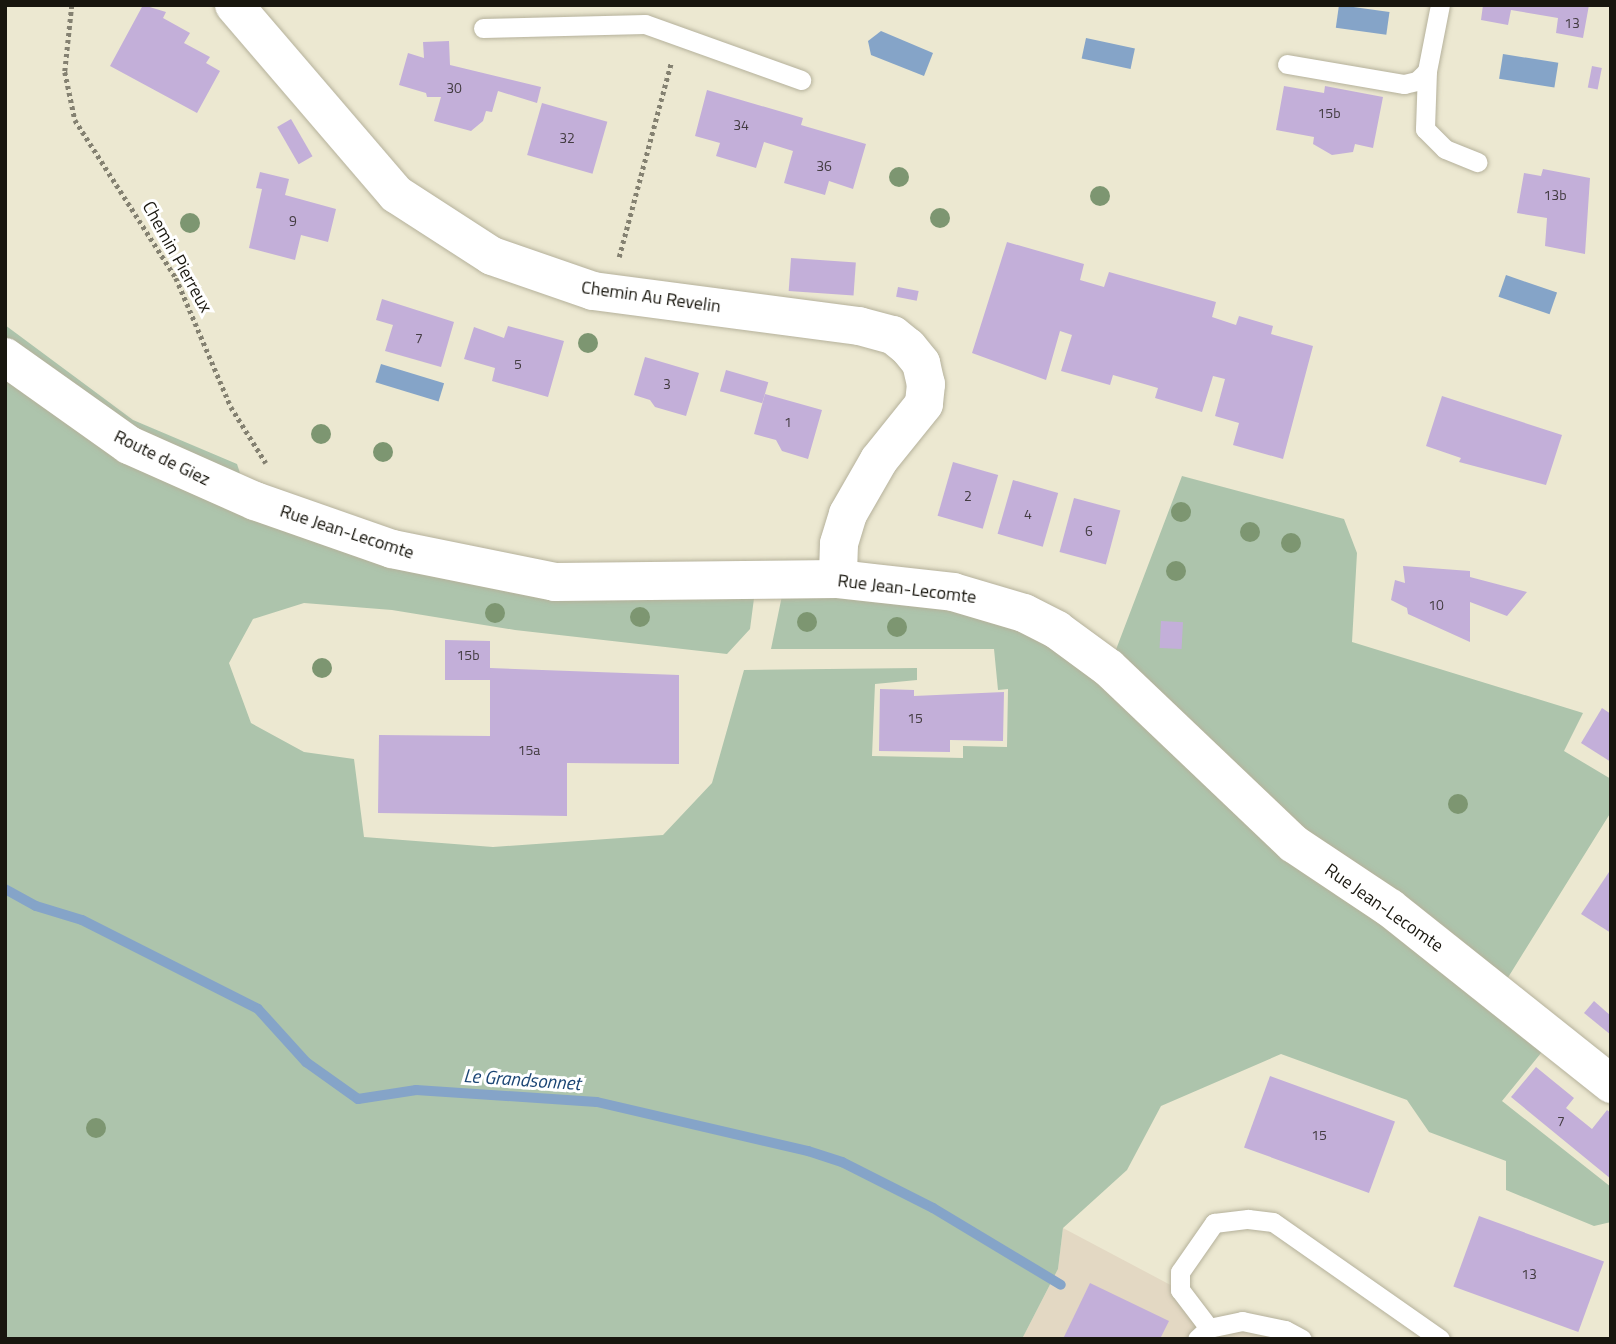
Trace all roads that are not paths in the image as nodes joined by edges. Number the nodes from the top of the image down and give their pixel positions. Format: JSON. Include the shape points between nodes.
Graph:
{"nodes":[{"id":1,"x":234,"y":5,"type":"edge"},
{"id":2,"x":1440,"y":5,"type":"edge"},
{"id":3,"x":483,"y":28,"type":"dead end"},
{"id":4,"x":1287,"y":64,"type":"dead end"},
{"id":5,"x":1427,"y":71,"type":"junction"},
{"id":6,"x":802,"y":80,"type":"dead end"},
{"id":7,"x":1477,"y":162,"type":"dead end"},
{"id":8,"x":5,"y":357,"type":"edge"},
{"id":9,"x":255,"y":501,"type":"joint"},
{"id":10,"x":838,"y":579,"type":"junction"},
{"id":11,"x":1611,"y":1084,"type":"edge"},
{"id":12,"x":1203,"y":1334,"type":"edge"},
{"id":13,"x":1302,"y":1339,"type":"edge"},
{"id":14,"x":1440,"y":1339,"type":"edge"}],
"edges":[{"from":1,"to":10,"type":"street","name":"Chemin Au Revelin","via":[[396,194],[492,256],[559,282],[609,293],[859,326],[893,335],[908,347],[921,363],[924,404],[879,460],[848,514],[839,544]]},
{"from":2,"to":5,"type":"lane"},
{"from":3,"to":6,"type":"lane","via":[[645,24]]},
{"from":4,"to":5,"type":"lane","via":[[1404,85]]},
{"from":5,"to":7,"type":"lane","via":[[1426,129],[1445,149]]},
{"from":8,"to":9,"type":"street","name":"Route de Giez","via":[[129,445]]},
{"from":9,"to":10,"type":"street","name":"Rue Jean-Lecomte","via":[[393,549],[555,582]]},
{"from":10,"to":11,"type":"street","name":"Rue Jean-Lecomte","via":[[990,600],[1057,630],[1109,668],[1294,844],[1390,908]]},
{"from":12,"to":13,"type":"lane","via":[[1242,1321],[1285,1330]]},
{"from":12,"to":14,"type":"lane","via":[[1180,1290],[1180,1272],[1214,1223],[1248,1219],[1273,1222]]}]}
